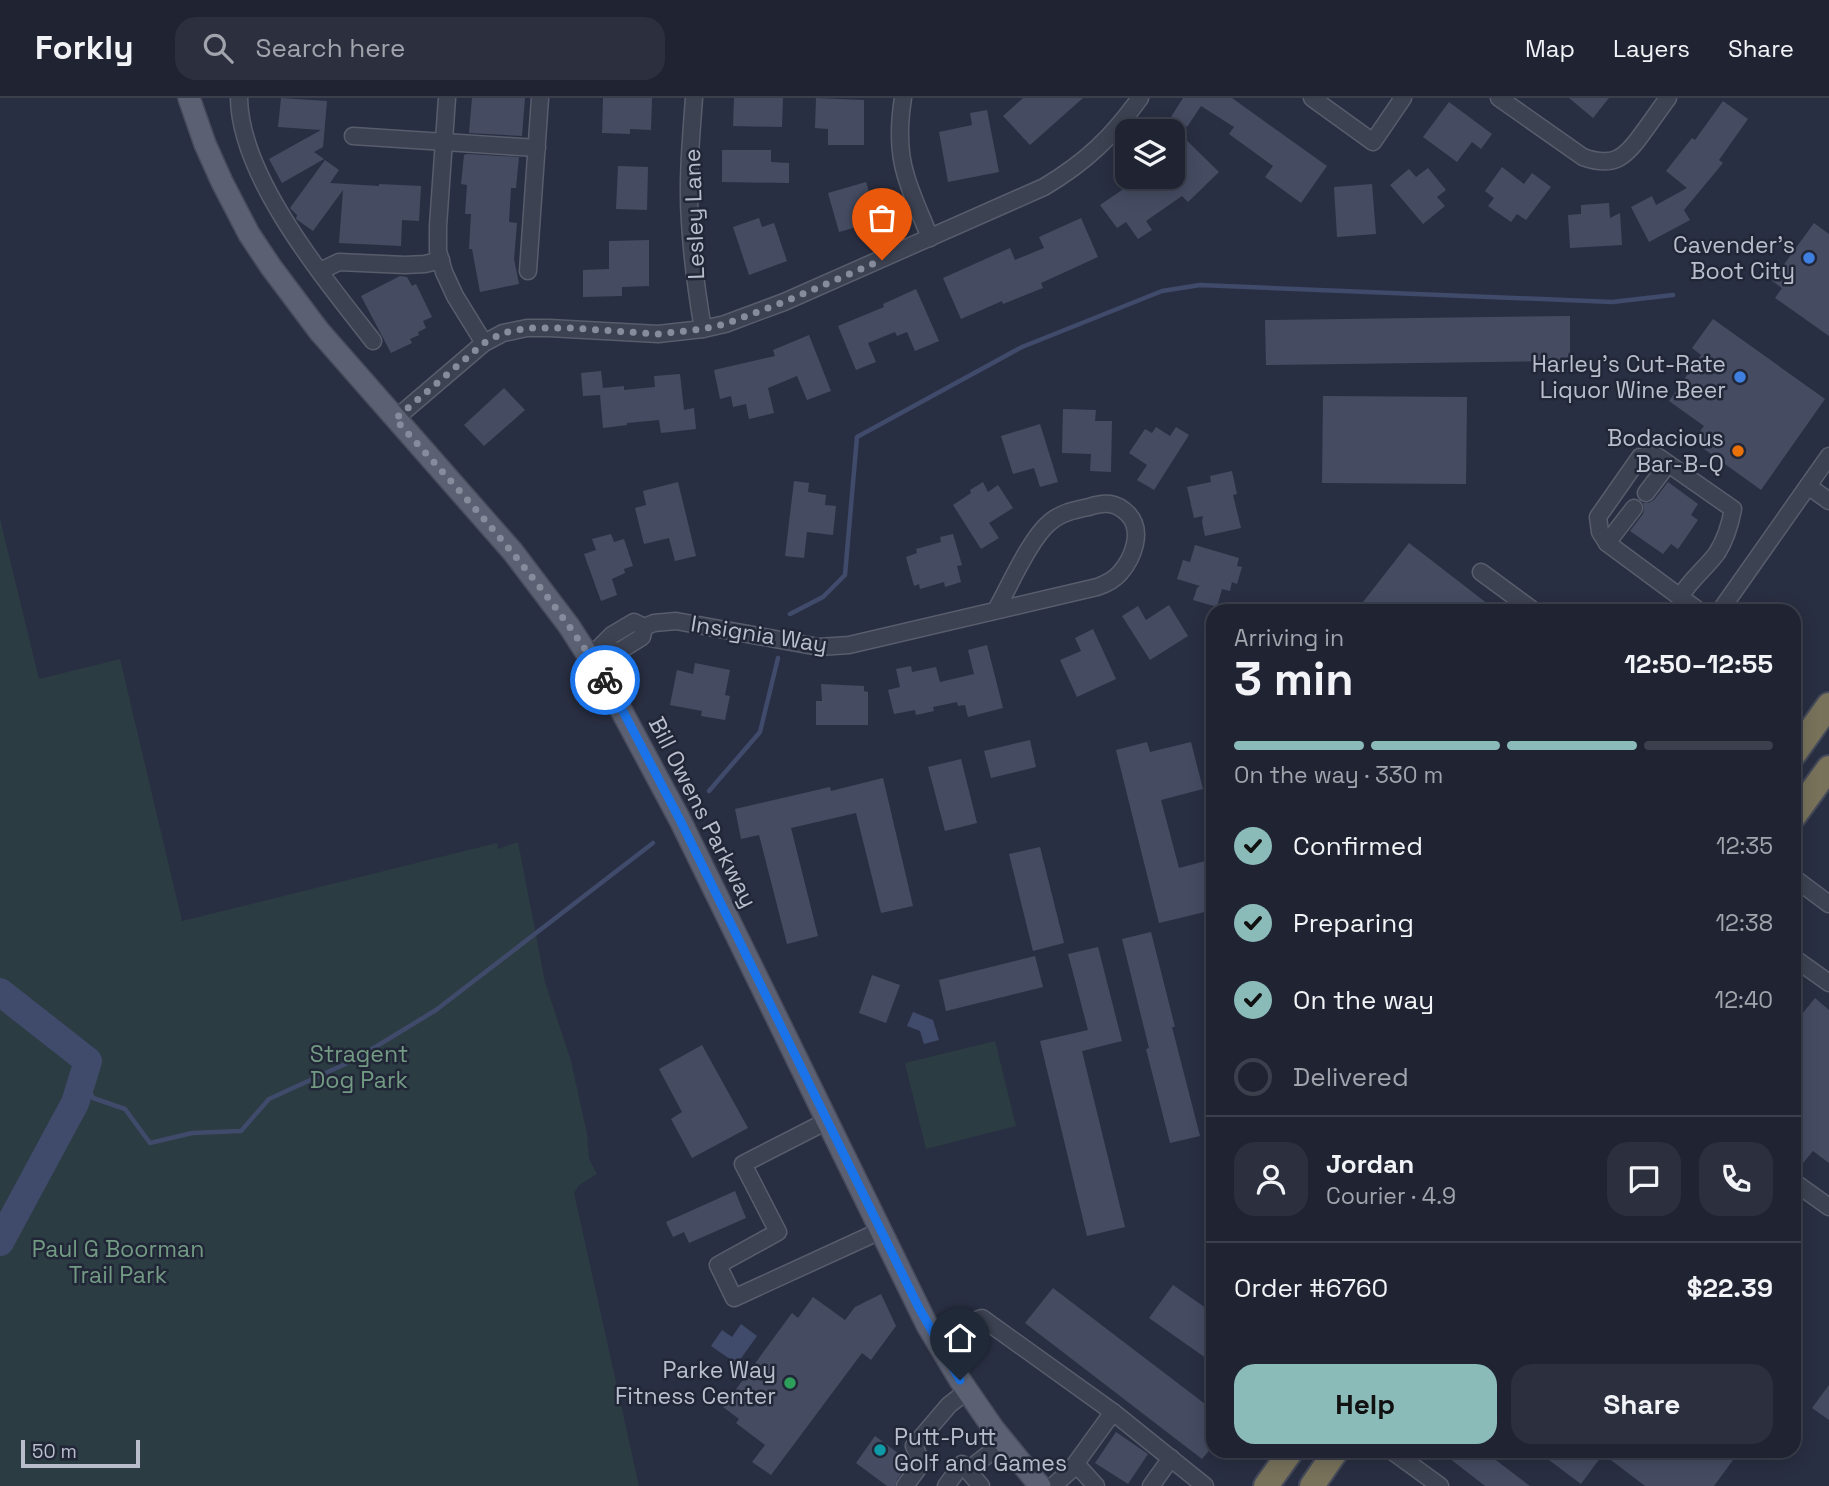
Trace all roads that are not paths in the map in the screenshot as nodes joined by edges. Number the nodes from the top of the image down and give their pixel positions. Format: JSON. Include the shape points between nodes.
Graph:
{"nodes":[{"id":1,"x":189,"y":98,"type":"edge"},
{"id":2,"x":239,"y":98,"type":"edge"},
{"id":3,"x":447,"y":98,"type":"edge"},
{"id":4,"x":540,"y":98,"type":"edge"},
{"id":5,"x":694,"y":98,"type":"edge"},
{"id":6,"x":903,"y":98,"type":"edge"},
{"id":7,"x":1140,"y":98,"type":"edge"},
{"id":8,"x":1312,"y":98,"type":"edge"},
{"id":9,"x":1403,"y":98,"type":"edge"},
{"id":10,"x":1499,"y":98,"type":"edge"},
{"id":11,"x":1668,"y":98,"type":"edge"},
{"id":12,"x":354,"y":136,"type":"dead end"},
{"id":13,"x":443,"y":141,"type":"junction"},
{"id":14,"x":537,"y":148,"type":"junction"},
{"id":15,"x":930,"y":238,"type":"junction"},
{"id":16,"x":441,"y":260,"type":"junction"},
{"id":17,"x":320,"y":271,"type":"junction"},
{"id":18,"x":528,"y":271,"type":"dead end"},
{"id":19,"x":703,"y":329,"type":"junction"},
{"id":20,"x":373,"y":341,"type":"dead end"},
{"id":21,"x":484,"y":343,"type":"junction"},
{"id":22,"x":395,"y":419,"type":"junction"},
{"id":23,"x":1829,"y":456,"type":"edge"},
{"id":24,"x":1668,"y":464,"type":"junction"},
{"id":25,"x":1808,"y":486,"type":"junction"},
{"id":26,"x":1646,"y":493,"type":"dead end"},
{"id":27,"x":1829,"y":501,"type":"edge"},
{"id":28,"x":1634,"y":508,"type":"dead end"},
{"id":29,"x":1607,"y":543,"type":"junction"},
{"id":30,"x":1481,"y":572,"type":"dead end"},
{"id":31,"x":1680,"y":597,"type":"junction"},
{"id":32,"x":1524,"y":604,"type":"edge"},
{"id":33,"x":1690,"y":604,"type":"edge"},
{"id":34,"x":1725,"y":604,"type":"edge"},
{"id":35,"x":996,"y":610,"type":"junction"},
{"id":36,"x":590,"y":657,"type":"junction"},
{"id":37,"x":1827,"y":713,"type":"edge"},
{"id":38,"x":1801,"y":745,"type":"edge"},
{"id":39,"x":1829,"y":768,"type":"edge"},
{"id":40,"x":1801,"y":806,"type":"edge"},
{"id":41,"x":1801,"y":883,"type":"edge"},
{"id":42,"x":1829,"y":904,"type":"edge"},
{"id":43,"x":1801,"y":963,"type":"edge"},
{"id":44,"x":1829,"y":983,"type":"edge"},
{"id":45,"x":827,"y":1121,"type":"junction"},
{"id":46,"x":1801,"y":1187,"type":"edge"},
{"id":47,"x":1829,"y":1207,"type":"edge"},
{"id":48,"x":880,"y":1231,"type":"junction"},
{"id":49,"x":933,"y":1336,"type":"junction"},
{"id":50,"x":967,"y":1391,"type":"junction"},
{"id":51,"x":1114,"y":1412,"type":"junction"},
{"id":52,"x":1004,"y":1442,"type":"junction"},
{"id":53,"x":1171,"y":1458,"type":"junction"},
{"id":54,"x":1286,"y":1458,"type":"edge"},
{"id":55,"x":1331,"y":1458,"type":"edge"},
{"id":56,"x":1402,"y":1458,"type":"edge"},
{"id":57,"x":1076,"y":1464,"type":"junction"},
{"id":58,"x":968,"y":1470,"type":"junction"},
{"id":59,"x":905,"y":1486,"type":"edge"},
{"id":60,"x":946,"y":1486,"type":"edge"},
{"id":61,"x":981,"y":1486,"type":"edge"},
{"id":62,"x":1040,"y":1486,"type":"edge"},
{"id":63,"x":1053,"y":1486,"type":"edge"},
{"id":64,"x":1096,"y":1486,"type":"edge"},
{"id":65,"x":1151,"y":1486,"type":"edge"},
{"id":66,"x":1205,"y":1486,"type":"edge"},
{"id":67,"x":1266,"y":1486,"type":"edge"},
{"id":68,"x":1312,"y":1486,"type":"edge"},
{"id":69,"x":1440,"y":1486,"type":"edge"}],
"edges":[{"from":1,"to":22,"type":"main road","name":"Bill Owens Parkway","via":[[213,162],[259,251],[319,331]]},
{"from":2,"to":17,"type":"street","via":[[243,133],[259,172]]},
{"from":3,"to":13,"type":"street"},
{"from":4,"to":14,"type":"street"},
{"from":5,"to":19,"type":"street","name":"Lesley Lane","via":[[690,219]]},
{"from":6,"to":15,"type":"street","via":[[902,160]]},
{"from":7,"to":15,"type":"street","via":[[1112,134],[1069,173]]},
{"from":8,"to":9,"type":"street","via":[[1373,142]]},
{"from":10,"to":11,"type":"street","via":[[1596,162],[1623,157],[1631,150]]},
{"from":12,"to":13,"type":"street"},
{"from":13,"to":14,"type":"street"},
{"from":13,"to":16,"type":"street","via":[[437,239]]},
{"from":14,"to":18,"type":"street"},
{"from":15,"to":19,"type":"street","via":[[784,302]]},
{"from":16,"to":17,"type":"street","via":[[405,265],[339,262]]},
{"from":16,"to":21,"type":"street","via":[[461,308]]},
{"from":17,"to":20,"type":"street"},
{"from":19,"to":21,"type":"street","via":[[658,334],[527,328]]},
{"from":21,"to":22,"type":"street"},
{"from":22,"to":36,"type":"main road","name":"Bill Owens Parkway","via":[[513,552]]},
{"from":23,"to":25,"type":"street"},
{"from":24,"to":26,"type":"street"},
{"from":24,"to":29,"type":"street","via":[[1657,456],[1640,457],[1598,517]]},
{"from":24,"to":31,"type":"street","via":[[1733,509],[1717,553]]},
{"from":25,"to":27,"type":"street"},
{"from":25,"to":34,"type":"street"},
{"from":28,"to":29,"type":"street"},
{"from":29,"to":31,"type":"street"},
{"from":30,"to":32,"type":"street"},
{"from":31,"to":33,"type":"street"},
{"from":35,"to":35,"type":"street","name":"Insignia Way","via":[[1114,579],[1135,543],[1137,530],[1132,518],[1108,503],[1057,517],[1035,540]]},
{"from":35,"to":36,"type":"street","name":"Insignia Way","via":[[828,648],[662,622],[644,627],[642,638],[621,650]]},
{"from":36,"to":45,"type":"main road","name":"Bill Owens Parkway","via":[[680,820]]},
{"from":37,"to":38,"type":"highway"},
{"from":39,"to":40,"type":"highway"},
{"from":41,"to":42,"type":"street"},
{"from":43,"to":44,"type":"street"},
{"from":45,"to":48,"type":"main road","name":"Bill Owens Parkway"},
{"from":45,"to":48,"type":"street","via":[[743,1164],[778,1232],[718,1265],[734,1298]]},
{"from":46,"to":47,"type":"street"},
{"from":48,"to":49,"type":"main road","name":"Bill Owens Parkway"},
{"from":49,"to":50,"type":"main road","name":"Bill Owens Parkway"},
{"from":49,"to":51,"type":"street","via":[[982,1318]]},
{"from":50,"to":52,"type":"main road","name":"Bill Owens Parkway"},
{"from":50,"to":59,"type":"street","via":[[914,1446],[922,1463]]},
{"from":51,"to":53,"type":"street"},
{"from":51,"to":57,"type":"street"},
{"from":52,"to":58,"type":"street"},
{"from":52,"to":62,"type":"main road","name":"Bill Owens Parkway"},
{"from":53,"to":65,"type":"street"},
{"from":53,"to":66,"type":"street"},
{"from":54,"to":67,"type":"highway"},
{"from":55,"to":68,"type":"highway"},
{"from":56,"to":69,"type":"street"},
{"from":57,"to":63,"type":"street"},
{"from":57,"to":64,"type":"street"},
{"from":58,"to":60,"type":"street","via":[[962,1464]]},
{"from":58,"to":61,"type":"street"}]}
